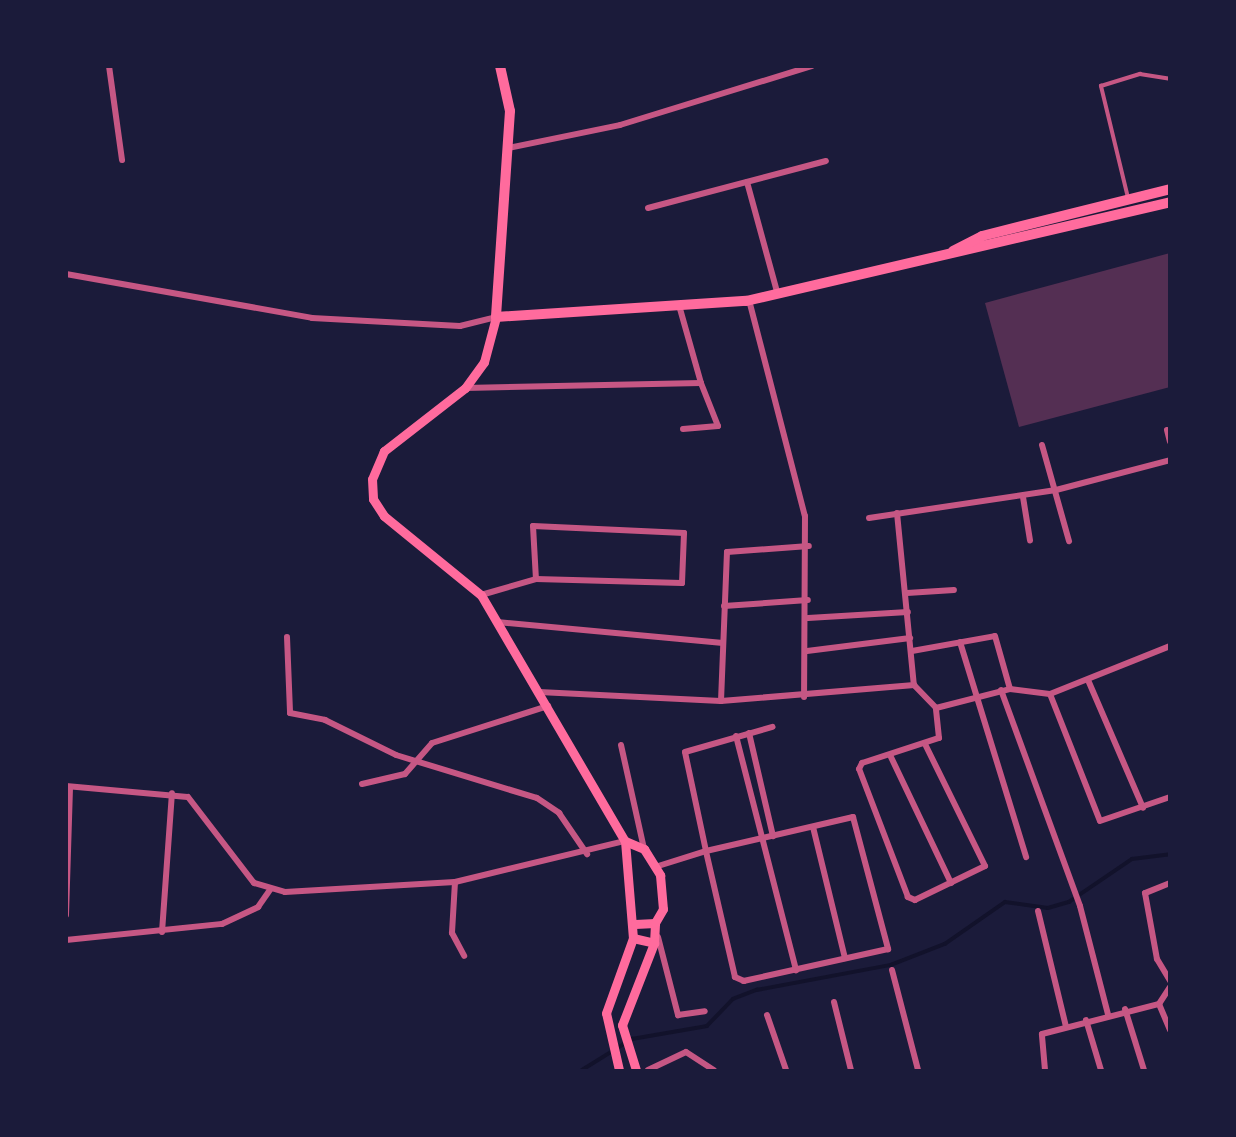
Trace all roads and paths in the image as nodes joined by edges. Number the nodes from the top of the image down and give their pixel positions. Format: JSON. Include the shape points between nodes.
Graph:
{"nodes":[{"id":1,"x":109,"y":66,"type":"edge"},
{"id":2,"x":500,"y":66,"type":"edge"},
{"id":3,"x":812,"y":66,"type":"edge"},
{"id":4,"x":1170,"y":79,"type":"edge"},
{"id":5,"x":508,"y":148,"type":"junction"},
{"id":6,"x":122,"y":160,"type":"dead end"},
{"id":7,"x":826,"y":161,"type":"dead end"},
{"id":8,"x":747,"y":182,"type":"junction"},
{"id":9,"x":1170,"y":189,"type":"edge"},
{"id":10,"x":1129,"y":199,"type":"junction"},
{"id":11,"x":1170,"y":202,"type":"edge"},
{"id":12,"x":648,"y":208,"type":"dead end"},
{"id":13,"x":1132,"y":210,"type":"junction"},
{"id":14,"x":952,"y":251,"type":"junction"},
{"id":15,"x":66,"y":274,"type":"edge"},
{"id":16,"x":778,"y":295,"type":"junction"},
{"id":17,"x":749,"y":300,"type":"junction"},
{"id":18,"x":680,"y":309,"type":"junction"},
{"id":19,"x":496,"y":317,"type":"junction"},
{"id":20,"x":701,"y":383,"type":"junction"},
{"id":21,"x":464,"y":388,"type":"junction"},
{"id":22,"x":683,"y":429,"type":"dead end"},
{"id":23,"x":1167,"y":430,"type":"dead end"},
{"id":24,"x":1170,"y":442,"type":"edge"},
{"id":25,"x":1042,"y":445,"type":"dead end"},
{"id":26,"x":1170,"y":460,"type":"edge"},
{"id":27,"x":1056,"y":491,"type":"junction"},
{"id":28,"x":1023,"y":497,"type":"junction"},
{"id":29,"x":897,"y":513,"type":"junction"},
{"id":30,"x":869,"y":517,"type":"dead end"},
{"id":31,"x":1030,"y":540,"type":"dead end"},
{"id":32,"x":1069,"y":541,"type":"dead end"},
{"id":33,"x":809,"y":546,"type":"junction"},
{"id":34,"x":536,"y":579,"type":"junction"},
{"id":35,"x":954,"y":590,"type":"dead end"},
{"id":36,"x":906,"y":593,"type":"junction"},
{"id":37,"x":481,"y":595,"type":"junction"},
{"id":38,"x":808,"y":600,"type":"junction"},
{"id":39,"x":724,"y":606,"type":"junction"},
{"id":40,"x":908,"y":612,"type":"junction"},
{"id":41,"x":808,"y":618,"type":"junction"},
{"id":42,"x":498,"y":622,"type":"junction"},
{"id":43,"x":287,"y":637,"type":"dead end"},
{"id":44,"x":910,"y":638,"type":"junction"},
{"id":45,"x":960,"y":642,"type":"junction"},
{"id":46,"x":723,"y":643,"type":"junction"},
{"id":47,"x":1169,"y":647,"type":"edge"},
{"id":48,"x":807,"y":651,"type":"junction"},
{"id":49,"x":912,"y":652,"type":"junction"},
{"id":50,"x":1088,"y":680,"type":"junction"},
{"id":51,"x":914,"y":685,"type":"junction"},
{"id":52,"x":1010,"y":689,"type":"junction"},
{"id":53,"x":1001,"y":690,"type":"junction"},
{"id":54,"x":539,"y":692,"type":"junction"},
{"id":55,"x":974,"y":694,"type":"junction"},
{"id":56,"x":1050,"y":694,"type":"junction"},
{"id":57,"x":804,"y":697,"type":"junction"},
{"id":58,"x":721,"y":701,"type":"junction"},
{"id":59,"x":548,"y":706,"type":"junction"},
{"id":60,"x":936,"y":708,"type":"junction"},
{"id":61,"x":772,"y":727,"type":"dead end"},
{"id":62,"x":749,"y":733,"type":"junction"},
{"id":63,"x":736,"y":736,"type":"junction"},
{"id":64,"x":925,"y":744,"type":"junction"},
{"id":65,"x":621,"y":745,"type":"dead end"},
{"id":66,"x":890,"y":755,"type":"junction"},
{"id":67,"x":414,"y":758,"type":"junction"},
{"id":68,"x":362,"y":784,"type":"dead end"},
{"id":69,"x":68,"y":787,"type":"edge"},
{"id":70,"x":172,"y":793,"type":"junction"},
{"id":71,"x":1170,"y":797,"type":"edge"},
{"id":72,"x":1143,"y":808,"type":"junction"},
{"id":73,"x":813,"y":827,"type":"junction"},
{"id":74,"x":773,"y":836,"type":"junction"},
{"id":75,"x":760,"y":839,"type":"junction"},
{"id":76,"x":625,"y":841,"type":"junction"},
{"id":77,"x":645,"y":849,"type":"junction"},
{"id":78,"x":706,"y":851,"type":"junction"},
{"id":79,"x":587,"y":854,"type":"junction"},
{"id":80,"x":1026,"y":857,"type":"dead end"},
{"id":81,"x":655,"y":866,"type":"junction"},
{"id":82,"x":455,"y":882,"type":"junction"},
{"id":83,"x":951,"y":883,"type":"junction"},
{"id":84,"x":1170,"y":883,"type":"edge"},
{"id":85,"x":270,"y":890,"type":"junction"},
{"id":86,"x":1038,"y":911,"type":"dead end"},
{"id":87,"x":66,"y":915,"type":"edge"},
{"id":88,"x":655,"y":923,"type":"junction"},
{"id":89,"x":635,"y":924,"type":"junction"},
{"id":90,"x":162,"y":932,"type":"junction"},
{"id":91,"x":634,"y":939,"type":"junction"},
{"id":92,"x":66,"y":940,"type":"edge"},
{"id":93,"x":656,"y":940,"type":"junction"},
{"id":94,"x":464,"y":956,"type":"dead end"},
{"id":95,"x":845,"y":958,"type":"junction"},
{"id":96,"x":796,"y":970,"type":"junction"},
{"id":97,"x":892,"y":970,"type":"dead end"},
{"id":98,"x":1170,"y":981,"type":"edge"},
{"id":99,"x":1170,"y":987,"type":"edge"},
{"id":100,"x":834,"y":1002,"type":"dead end"},
{"id":101,"x":1159,"y":1004,"type":"junction"},
{"id":102,"x":1125,"y":1009,"type":"junction"},
{"id":103,"x":705,"y":1011,"type":"dead end"},
{"id":104,"x":1108,"y":1014,"type":"junction"},
{"id":105,"x":766,"y":1015,"type":"dead end"},
{"id":106,"x":1086,"y":1020,"type":"junction"},
{"id":107,"x":1066,"y":1027,"type":"junction"},
{"id":108,"x":1170,"y":1030,"type":"edge"},
{"id":109,"x":618,"y":1067,"type":"edge"},
{"id":110,"x":636,"y":1070,"type":"edge"},
{"id":111,"x":648,"y":1070,"type":"edge"},
{"id":112,"x":714,"y":1070,"type":"edge"},
{"id":113,"x":786,"y":1070,"type":"edge"},
{"id":114,"x":850,"y":1070,"type":"edge"},
{"id":115,"x":918,"y":1070,"type":"edge"},
{"id":116,"x":1045,"y":1070,"type":"edge"},
{"id":117,"x":1101,"y":1070,"type":"edge"},
{"id":118,"x":1144,"y":1070,"type":"edge"}],
"edges":[{"from":1,"to":6,"type":"street"},
{"from":2,"to":5,"type":"main road","via":[[510,111]]},
{"from":3,"to":5,"type":"street","via":[[620,125]]},
{"from":4,"to":10,"type":"lane","via":[[1140,74],[1101,86]]},
{"from":5,"to":19,"type":"main road"},
{"from":7,"to":8,"type":"street"},
{"from":8,"to":12,"type":"street"},
{"from":8,"to":16,"type":"street"},
{"from":9,"to":10,"type":"main road"},
{"from":10,"to":13,"type":"lane"},
{"from":10,"to":14,"type":"main road","via":[[982,236]]},
{"from":11,"to":13,"type":"main road"},
{"from":13,"to":14,"type":"main road"},
{"from":14,"to":16,"type":"main road"},
{"from":15,"to":19,"type":"street","via":[[313,317],[460,326]]},
{"from":16,"to":17,"type":"main road"},
{"from":17,"to":18,"type":"main road"},
{"from":17,"to":33,"type":"street","via":[[802,501]]},
{"from":18,"to":19,"type":"main road"},
{"from":18,"to":20,"type":"street"},
{"from":19,"to":21,"type":"main road","via":[[484,362]]},
{"from":20,"to":21,"type":"street"},
{"from":20,"to":22,"type":"street","via":[[718,426]]},
{"from":21,"to":37,"type":"main road","via":[[384,451],[372,489],[384,516]]},
{"from":23,"to":24,"type":"street"},
{"from":25,"to":27,"type":"street"},
{"from":26,"to":27,"type":"street"},
{"from":27,"to":28,"type":"street"},
{"from":27,"to":32,"type":"street"},
{"from":28,"to":29,"type":"street"},
{"from":28,"to":31,"type":"street"},
{"from":29,"to":30,"type":"street"},
{"from":29,"to":36,"type":"street"},
{"from":33,"to":38,"type":"street"},
{"from":33,"to":39,"type":"street","via":[[727,552]]},
{"from":34,"to":34,"type":"street","via":[[682,583],[684,531],[533,526]]},
{"from":34,"to":37,"type":"street"},
{"from":35,"to":36,"type":"street"},
{"from":36,"to":40,"type":"street"},
{"from":37,"to":42,"type":"main road"},
{"from":38,"to":39,"type":"street"},
{"from":38,"to":41,"type":"street"},
{"from":39,"to":46,"type":"street"},
{"from":40,"to":41,"type":"street"},
{"from":40,"to":44,"type":"street"},
{"from":41,"to":48,"type":"street"},
{"from":42,"to":46,"type":"street"},
{"from":42,"to":54,"type":"main road"},
{"from":43,"to":67,"type":"street","via":[[290,713],[325,720]]},
{"from":44,"to":48,"type":"street"},
{"from":44,"to":49,"type":"street"},
{"from":45,"to":49,"type":"street"},
{"from":45,"to":52,"type":"street","via":[[995,636]]},
{"from":45,"to":55,"type":"street"},
{"from":46,"to":58,"type":"street"},
{"from":47,"to":50,"type":"street"},
{"from":48,"to":57,"type":"street"},
{"from":49,"to":51,"type":"street"},
{"from":50,"to":56,"type":"street"},
{"from":50,"to":72,"type":"street"},
{"from":51,"to":57,"type":"street"},
{"from":51,"to":60,"type":"street"},
{"from":52,"to":53,"type":"street"},
{"from":52,"to":56,"type":"street"},
{"from":53,"to":55,"type":"street"},
{"from":53,"to":104,"type":"street","via":[[1079,904]]},
{"from":54,"to":58,"type":"street"},
{"from":54,"to":59,"type":"main road"},
{"from":55,"to":60,"type":"street"},
{"from":55,"to":80,"type":"street"},
{"from":56,"to":72,"type":"street","via":[[1097,817],[1104,822]]},
{"from":57,"to":58,"type":"street"},
{"from":59,"to":67,"type":"street","via":[[432,743]]},
{"from":59,"to":76,"type":"main road"},
{"from":60,"to":64,"type":"street","via":[[940,736]]},
{"from":61,"to":62,"type":"street"},
{"from":62,"to":63,"type":"street"},
{"from":62,"to":74,"type":"street"},
{"from":63,"to":75,"type":"street"},
{"from":63,"to":78,"type":"street","via":[[685,752]]},
{"from":64,"to":66,"type":"street"},
{"from":64,"to":83,"type":"street","via":[[985,866]]},
{"from":65,"to":77,"type":"street"},
{"from":66,"to":83,"type":"street"},
{"from":66,"to":83,"type":"street","via":[[859,769],[911,900]]},
{"from":67,"to":68,"type":"street","via":[[405,774]]},
{"from":67,"to":79,"type":"street","via":[[551,805]]},
{"from":69,"to":70,"type":"street"},
{"from":69,"to":87,"type":"street"},
{"from":70,"to":85,"type":"street","via":[[194,801],[249,877]]},
{"from":70,"to":90,"type":"street"},
{"from":71,"to":72,"type":"street"},
{"from":73,"to":74,"type":"street"},
{"from":73,"to":95,"type":"street"},
{"from":73,"to":95,"type":"street","via":[[853,817],[888,949]]},
{"from":74,"to":75,"type":"street"},
{"from":75,"to":78,"type":"street"},
{"from":75,"to":96,"type":"street"},
{"from":76,"to":77,"type":"main road"},
{"from":76,"to":79,"type":"street"},
{"from":76,"to":89,"type":"main road"},
{"from":77,"to":81,"type":"main road"},
{"from":78,"to":81,"type":"street"},
{"from":78,"to":96,"type":"street","via":[[735,976],[744,981]]},
{"from":79,"to":82,"type":"street"},
{"from":81,"to":88,"type":"main road","via":[[663,897]]},
{"from":82,"to":85,"type":"street"},
{"from":82,"to":94,"type":"street","via":[[452,933]]},
{"from":84,"to":98,"type":"street","via":[[1145,893],[1157,959]]},
{"from":85,"to":90,"type":"street","via":[[237,919]]},
{"from":86,"to":107,"type":"street"},
{"from":88,"to":89,"type":"main road"},
{"from":88,"to":93,"type":"main road"},
{"from":89,"to":91,"type":"main road"},
{"from":90,"to":92,"type":"street"},
{"from":91,"to":93,"type":"main road"},
{"from":91,"to":109,"type":"main road","via":[[608,1002],[607,1037]]},
{"from":93,"to":103,"type":"street","via":[[678,1015]]},
{"from":93,"to":110,"type":"main road","via":[[622,1037]]},
{"from":95,"to":96,"type":"street"},
{"from":97,"to":115,"type":"street"},
{"from":99,"to":101,"type":"street"},
{"from":100,"to":114,"type":"street"},
{"from":101,"to":102,"type":"street"},
{"from":101,"to":108,"type":"street"},
{"from":102,"to":104,"type":"street"},
{"from":102,"to":118,"type":"street"},
{"from":104,"to":106,"type":"street"},
{"from":105,"to":113,"type":"street"},
{"from":106,"to":107,"type":"street"},
{"from":106,"to":117,"type":"street"},
{"from":107,"to":116,"type":"street","via":[[1040,1036]]},
{"from":111,"to":112,"type":"street","via":[[686,1052]]}]}
